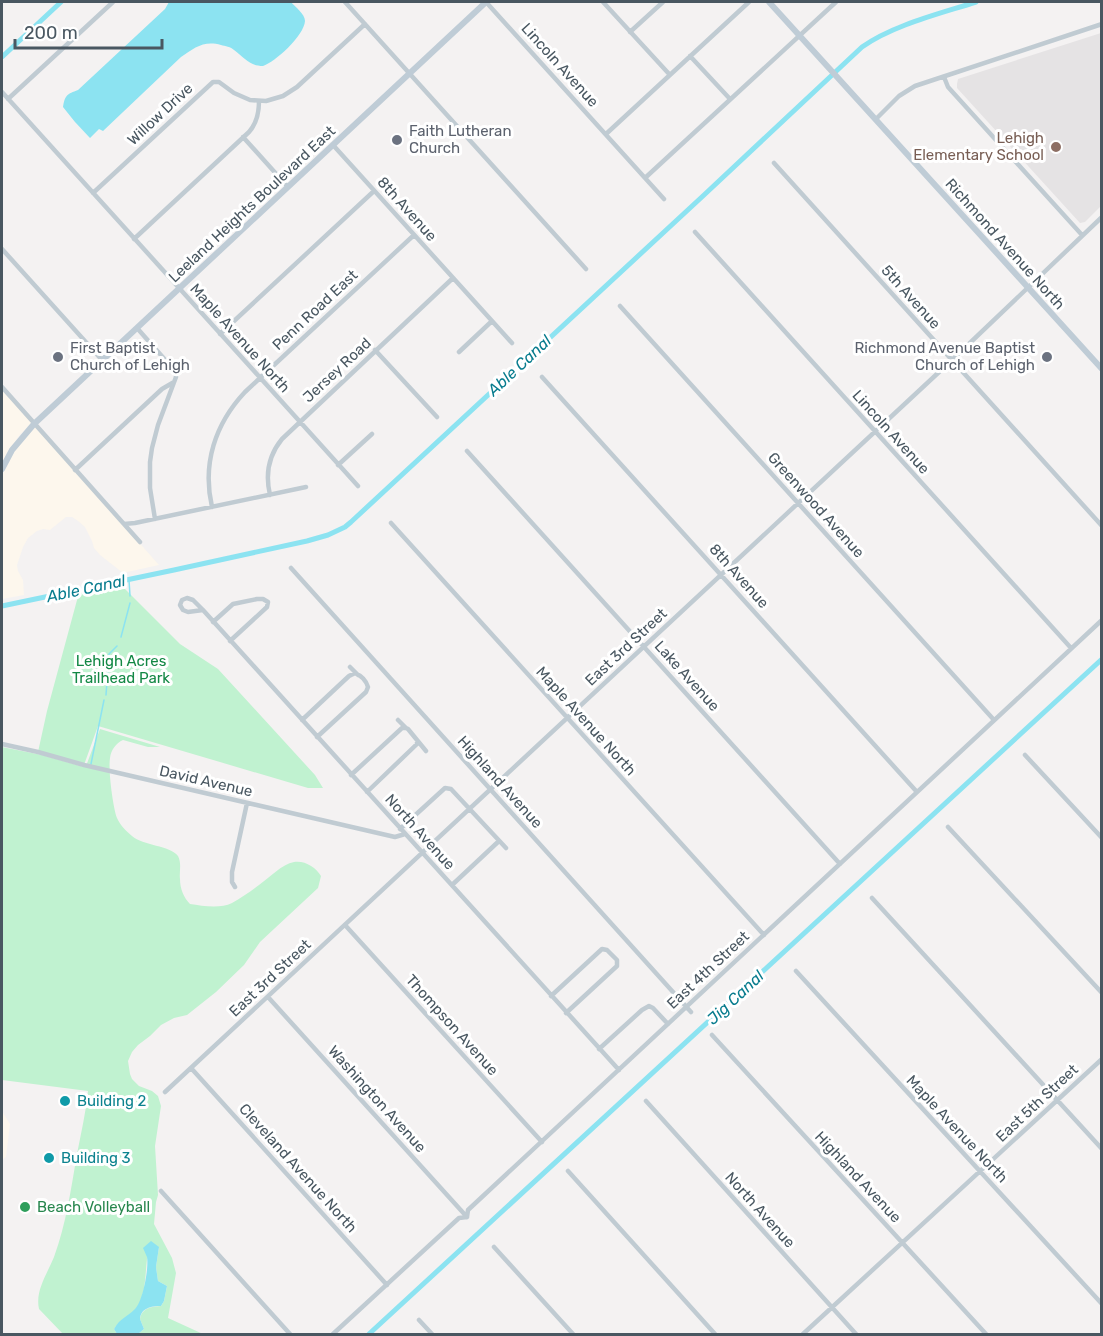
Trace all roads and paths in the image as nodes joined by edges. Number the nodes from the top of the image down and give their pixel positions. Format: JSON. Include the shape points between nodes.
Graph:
{"nodes":[{"id":1,"x":113,"y":2,"type":"edge"},
{"id":2,"x":345,"y":2,"type":"edge"},
{"id":3,"x":486,"y":2,"type":"edge"},
{"id":4,"x":603,"y":2,"type":"edge"},
{"id":5,"x":663,"y":2,"type":"edge"},
{"id":6,"x":748,"y":2,"type":"edge"},
{"id":7,"x":769,"y":2,"type":"edge"},
{"id":8,"x":836,"y":2,"type":"edge"},
{"id":9,"x":365,"y":24,"type":"junction"},
{"id":10,"x":1101,"y":24,"type":"edge"},
{"id":11,"x":630,"y":32,"type":"junction"},
{"id":12,"x":799,"y":34,"type":"junction"},
{"id":13,"x":690,"y":56,"type":"junction"},
{"id":14,"x":410,"y":73,"type":"junction"},
{"id":15,"x":670,"y":75,"type":"junction"},
{"id":16,"x":944,"y":77,"type":"junction"},
{"id":17,"x":2,"y":92,"type":"edge"},
{"id":18,"x":8,"y":99,"type":"junction"},
{"id":19,"x":730,"y":99,"type":"junction"},
{"id":20,"x":259,"y":101,"type":"junction"},
{"id":21,"x":876,"y":119,"type":"junction"},
{"id":22,"x":606,"y":134,"type":"junction"},
{"id":23,"x":243,"y":137,"type":"junction"},
{"id":24,"x":333,"y":145,"type":"junction"},
{"id":25,"x":774,"y":163,"type":"dead end"},
{"id":26,"x":645,"y":178,"type":"junction"},
{"id":27,"x":288,"y":187,"type":"junction"},
{"id":28,"x":374,"y":191,"type":"junction"},
{"id":29,"x":93,"y":193,"type":"junction"},
{"id":30,"x":664,"y":199,"type":"dead end"},
{"id":31,"x":1101,"y":217,"type":"edge"},
{"id":32,"x":695,"y":232,"type":"dead end"},
{"id":33,"x":414,"y":235,"type":"junction"},
{"id":34,"x":1082,"y":235,"type":"junction"},
{"id":35,"x":134,"y":239,"type":"junction"},
{"id":36,"x":2,"y":249,"type":"edge"},
{"id":37,"x":586,"y":269,"type":"dead end"},
{"id":38,"x":453,"y":278,"type":"junction"},
{"id":39,"x":1028,"y":287,"type":"junction"},
{"id":40,"x":179,"y":288,"type":"junction"},
{"id":41,"x":620,"y":306,"type":"dead end"},
{"id":42,"x":492,"y":321,"type":"junction"},
{"id":43,"x":137,"y":328,"type":"junction"},
{"id":44,"x":220,"y":334,"type":"junction"},
{"id":45,"x":512,"y":343,"type":"dead end"},
{"id":46,"x":375,"y":350,"type":"junction"},
{"id":47,"x":459,"y":352,"type":"dead end"},
{"id":48,"x":102,"y":360,"type":"junction"},
{"id":49,"x":952,"y":360,"type":"junction"},
{"id":50,"x":1101,"y":369,"type":"edge"},
{"id":51,"x":542,"y":377,"type":"dead end"},
{"id":52,"x":260,"y":378,"type":"junction"},
{"id":53,"x":174,"y":381,"type":"junction"},
{"id":54,"x":2,"y":387,"type":"edge"},
{"id":55,"x":437,"y":417,"type":"dead end"},
{"id":56,"x":299,"y":422,"type":"junction"},
{"id":57,"x":34,"y":424,"type":"junction"},
{"id":58,"x":875,"y":431,"type":"junction"},
{"id":59,"x":372,"y":434,"type":"dead end"},
{"id":60,"x":467,"y":451,"type":"dead end"},
{"id":61,"x":338,"y":465,"type":"junction"},
{"id":62,"x":2,"y":469,"type":"edge"},
{"id":63,"x":75,"y":470,"type":"junction"},
{"id":64,"x":358,"y":486,"type":"dead end"},
{"id":65,"x":306,"y":487,"type":"dead end"},
{"id":66,"x":270,"y":495,"type":"junction"},
{"id":67,"x":798,"y":503,"type":"junction"},
{"id":68,"x":212,"y":507,"type":"junction"},
{"id":69,"x":155,"y":519,"type":"junction"},
{"id":70,"x":391,"y":523,"type":"dead end"},
{"id":71,"x":124,"y":524,"type":"junction"},
{"id":72,"x":1101,"y":526,"type":"edge"},
{"id":73,"x":140,"y":542,"type":"dead end"},
{"id":74,"x":291,"y":568,"type":"dead end"},
{"id":75,"x":721,"y":575,"type":"junction"},
{"id":76,"x":203,"y":610,"type":"junction"},
{"id":77,"x":1101,"y":620,"type":"edge"},
{"id":78,"x":213,"y":622,"type":"junction"},
{"id":79,"x":230,"y":641,"type":"junction"},
{"id":80,"x":644,"y":646,"type":"junction"},
{"id":81,"x":1071,"y":648,"type":"junction"},
{"id":82,"x":350,"y":667,"type":"dead end"},
{"id":83,"x":358,"y":675,"type":"junction"},
{"id":84,"x":567,"y":718,"type":"junction"},
{"id":85,"x":302,"y":720,"type":"junction"},
{"id":86,"x":398,"y":720,"type":"dead end"},
{"id":87,"x":994,"y":720,"type":"junction"},
{"id":88,"x":406,"y":728,"type":"junction"},
{"id":89,"x":317,"y":737,"type":"junction"},
{"id":90,"x":417,"y":742,"type":"junction"},
{"id":91,"x":2,"y":744,"type":"edge"},
{"id":92,"x":426,"y":751,"type":"dead end"},
{"id":93,"x":1026,"y":755,"type":"dead end"},
{"id":94,"x":351,"y":775,"type":"junction"},
{"id":95,"x":490,"y":790,"type":"junction"},
{"id":96,"x":367,"y":792,"type":"junction"},
{"id":97,"x":917,"y":792,"type":"junction"},
{"id":98,"x":247,"y":803,"type":"junction"},
{"id":99,"x":470,"y":809,"type":"junction"},
{"id":100,"x":948,"y":827,"type":"dead end"},
{"id":101,"x":400,"y":829,"type":"junction"},
{"id":102,"x":405,"y":834,"type":"junction"},
{"id":103,"x":1101,"y":837,"type":"edge"},
{"id":104,"x":499,"y":841,"type":"junction"},
{"id":105,"x":506,"y":848,"type":"dead end"},
{"id":106,"x":422,"y":853,"type":"junction"},
{"id":107,"x":840,"y":864,"type":"junction"},
{"id":108,"x":452,"y":885,"type":"junction"},
{"id":109,"x":235,"y":887,"type":"dead end"},
{"id":110,"x":872,"y":898,"type":"dead end"},
{"id":111,"x":345,"y":925,"type":"junction"},
{"id":112,"x":764,"y":935,"type":"junction"},
{"id":113,"x":796,"y":971,"type":"dead end"},
{"id":114,"x":1101,"y":993,"type":"edge"},
{"id":115,"x":551,"y":996,"type":"junction"},
{"id":116,"x":268,"y":997,"type":"junction"},
{"id":117,"x":687,"y":1006,"type":"junction"},
{"id":118,"x":691,"y":1012,"type":"dead end"},
{"id":119,"x":566,"y":1013,"type":"junction"},
{"id":120,"x":668,"y":1024,"type":"junction"},
{"id":121,"x":712,"y":1035,"type":"dead end"},
{"id":122,"x":599,"y":1049,"type":"junction"},
{"id":123,"x":1101,"y":1059,"type":"edge"},
{"id":124,"x":191,"y":1068,"type":"junction"},
{"id":125,"x":619,"y":1070,"type":"junction"},
{"id":126,"x":165,"y":1092,"type":"dead end"},
{"id":127,"x":1057,"y":1100,"type":"junction"},
{"id":128,"x":646,"y":1101,"type":"dead end"},
{"id":129,"x":542,"y":1142,"type":"junction"},
{"id":130,"x":1101,"y":1149,"type":"edge"},
{"id":131,"x":568,"y":1171,"type":"dead end"},
{"id":132,"x":980,"y":1172,"type":"junction"},
{"id":133,"x":161,"y":1191,"type":"dead end"},
{"id":134,"x":467,"y":1217,"type":"junction"},
{"id":135,"x":903,"y":1243,"type":"junction"},
{"id":136,"x":494,"y":1247,"type":"dead end"},
{"id":137,"x":387,"y":1285,"type":"junction"},
{"id":138,"x":1101,"y":1304,"type":"edge"},
{"id":139,"x":832,"y":1308,"type":"junction"},
{"id":140,"x":419,"y":1320,"type":"dead end"},
{"id":141,"x":290,"y":1335,"type":"edge"},
{"id":142,"x":333,"y":1335,"type":"edge"},
{"id":143,"x":432,"y":1335,"type":"edge"},
{"id":144,"x":573,"y":1335,"type":"edge"},
{"id":145,"x":715,"y":1335,"type":"edge"},
{"id":146,"x":803,"y":1335,"type":"edge"},
{"id":147,"x":856,"y":1335,"type":"edge"},
{"id":148,"x":986,"y":1335,"type":"edge"}],
"edges":[{"from":1,"to":18,"type":"street"},
{"from":2,"to":9,"type":"street"},
{"from":3,"to":14,"type":"main road","name":"Leeland Heights Boulevard East"},
{"from":3,"to":22,"type":"street","name":"Lincoln Avenue"},
{"from":4,"to":11,"type":"street"},
{"from":5,"to":11,"type":"street"},
{"from":6,"to":13,"type":"street"},
{"from":7,"to":12,"type":"main road","name":"Richmond Avenue North"},
{"from":8,"to":12,"type":"street"},
{"from":9,"to":14,"type":"street"},
{"from":9,"to":20,"type":"street","via":[[292,91]]},
{"from":10,"to":16,"type":"street"},
{"from":11,"to":15,"type":"street"},
{"from":12,"to":19,"type":"street"},
{"from":12,"to":21,"type":"main road","name":"Richmond Avenue North"},
{"from":13,"to":15,"type":"street"},
{"from":13,"to":19,"type":"street"},
{"from":14,"to":24,"type":"main road","name":"Leeland Heights Boulevard East"},
{"from":14,"to":37,"type":"street"},
{"from":15,"to":22,"type":"street"},
{"from":16,"to":21,"type":"street","via":[[909,89]]},
{"from":16,"to":34,"type":"street","via":[[948,87]]},
{"from":17,"to":18,"type":"street","name":"Maple Avenue North"},
{"from":18,"to":29,"type":"street","name":"Maple Avenue North"},
{"from":19,"to":26,"type":"street"},
{"from":20,"to":23,"type":"street","via":[[255,123]]},
{"from":20,"to":29,"type":"street","name":"Willow Drive","via":[[239,96],[213,82]]},
{"from":21,"to":39,"type":"main road","name":"Richmond Avenue North"},
{"from":22,"to":26,"type":"street","name":"Lincoln Avenue"},
{"from":23,"to":27,"type":"street"},
{"from":23,"to":35,"type":"street"},
{"from":24,"to":27,"type":"main road","name":"Leeland Heights Boulevard East"},
{"from":24,"to":28,"type":"street","name":"8th Avenue"},
{"from":25,"to":49,"type":"street","name":"5th Avenue"},
{"from":26,"to":30,"type":"street","name":"Lincoln Avenue"},
{"from":27,"to":40,"type":"main road","name":"Leeland Heights Boulevard East"},
{"from":28,"to":33,"type":"street","name":"8th Avenue"},
{"from":28,"to":44,"type":"street"},
{"from":29,"to":35,"type":"street","name":"Maple Avenue North"},
{"from":31,"to":34,"type":"street","name":"East 3rd Street"},
{"from":32,"to":58,"type":"street","name":"Lincoln Avenue"},
{"from":33,"to":38,"type":"street","name":"8th Avenue"},
{"from":33,"to":52,"type":"street","name":"Penn Road East"},
{"from":34,"to":39,"type":"street","name":"East 3rd Street"},
{"from":35,"to":40,"type":"street","name":"Maple Avenue North"},
{"from":36,"to":48,"type":"street"},
{"from":38,"to":42,"type":"street","name":"8th Avenue"},
{"from":38,"to":46,"type":"street","name":"Jersey Road"},
{"from":39,"to":49,"type":"street","name":"East 3rd Street"},
{"from":39,"to":50,"type":"main road","name":"Richmond Avenue North"},
{"from":40,"to":43,"type":"main road","name":"Leeland Heights Boulevard East"},
{"from":40,"to":44,"type":"street","name":"Maple Avenue North"},
{"from":41,"to":67,"type":"street","name":"Greenwood Avenue"},
{"from":42,"to":45,"type":"street","name":"8th Avenue"},
{"from":42,"to":47,"type":"street"},
{"from":43,"to":48,"type":"main road","name":"Leeland Heights Boulevard East"},
{"from":43,"to":53,"type":"street","via":[[175,371]]},
{"from":44,"to":52,"type":"street","name":"Maple Avenue North"},
{"from":46,"to":55,"type":"street"},
{"from":46,"to":56,"type":"street","name":"Jersey Road"},
{"from":48,"to":57,"type":"main road","name":"Leeland Heights Boulevard East"},
{"from":49,"to":58,"type":"street","name":"East 3rd Street"},
{"from":49,"to":72,"type":"street","name":"5th Avenue"},
{"from":51,"to":75,"type":"street","name":"8th Avenue"},
{"from":52,"to":56,"type":"street","name":"Maple Avenue North"},
{"from":52,"to":68,"type":"street","name":"Penn Road East","via":[[232,406],[216,436],[208,474]]},
{"from":53,"to":63,"type":"street"},
{"from":53,"to":69,"type":"street","via":[[152,448],[150,488]]},
{"from":54,"to":57,"type":"street"},
{"from":56,"to":61,"type":"street","name":"Maple Avenue North"},
{"from":56,"to":66,"type":"street","name":"Jersey Road","via":[[271,456]]},
{"from":57,"to":62,"type":"main road","name":"Leeland Heights Boulevard East"},
{"from":57,"to":63,"type":"street"},
{"from":58,"to":67,"type":"street","name":"East 3rd Street"},
{"from":58,"to":81,"type":"street","name":"Lincoln Avenue"},
{"from":59,"to":61,"type":"street"},
{"from":60,"to":80,"type":"street","name":"Lake Avenue"},
{"from":61,"to":64,"type":"street","name":"Maple Avenue North"},
{"from":63,"to":71,"type":"street"},
{"from":65,"to":66,"type":"street"},
{"from":66,"to":68,"type":"street"},
{"from":67,"to":75,"type":"street","name":"East 3rd Street"},
{"from":67,"to":87,"type":"street","name":"Greenwood Avenue"},
{"from":68,"to":69,"type":"street"},
{"from":69,"to":71,"type":"street"},
{"from":70,"to":84,"type":"street","name":"Maple Avenue North"},
{"from":71,"to":73,"type":"street"},
{"from":74,"to":95,"type":"street","name":"Highland Avenue"},
{"from":75,"to":80,"type":"street","name":"East 3rd Street"},
{"from":75,"to":97,"type":"street","name":"8th Avenue"},
{"from":76,"to":76,"type":"street","name":"North Avenue","via":[[187,598],[180,605],[188,612]]},
{"from":76,"to":78,"type":"street","name":"North Avenue"},
{"from":77,"to":81,"type":"street","name":"East 4th Street"},
{"from":78,"to":79,"type":"street","name":"North Avenue"},
{"from":78,"to":79,"type":"street","via":[[233,604],[257,599],[268,602]]},
{"from":79,"to":85,"type":"street","name":"North Avenue"},
{"from":80,"to":84,"type":"street","name":"East 3rd Street"},
{"from":80,"to":107,"type":"street","name":"Lake Avenue"},
{"from":81,"to":87,"type":"street","name":"East 4th Street"},
{"from":82,"to":83,"type":"street"},
{"from":83,"to":85,"type":"street","via":[[350,676]]},
{"from":83,"to":89,"type":"street","via":[[366,682],[366,692]]},
{"from":84,"to":95,"type":"street","name":"East 3rd Street"},
{"from":84,"to":112,"type":"street","name":"Maple Avenue North"},
{"from":85,"to":89,"type":"street","name":"North Avenue"},
{"from":86,"to":88,"type":"street"},
{"from":87,"to":97,"type":"street","name":"East 4th Street"},
{"from":88,"to":90,"type":"street"},
{"from":88,"to":94,"type":"street"},
{"from":89,"to":94,"type":"street","name":"North Avenue"},
{"from":90,"to":92,"type":"street"},
{"from":90,"to":96,"type":"street"},
{"from":91,"to":98,"type":"street","name":"David Avenue"},
{"from":93,"to":103,"type":"street"},
{"from":94,"to":96,"type":"street","name":"North Avenue"},
{"from":95,"to":99,"type":"street","name":"East 3rd Street"},
{"from":95,"to":117,"type":"street","name":"Highland Avenue"},
{"from":96,"to":101,"type":"street","name":"North Avenue"},
{"from":97,"to":107,"type":"street","name":"East 4th Street"},
{"from":98,"to":102,"type":"street","name":"David Avenue","via":[[395,837]]},
{"from":98,"to":109,"type":"street","via":[[231,877]]},
{"from":99,"to":101,"type":"street","via":[[451,789],[445,788]]},
{"from":99,"to":104,"type":"street"},
{"from":99,"to":106,"type":"street","name":"East 3rd Street"},
{"from":100,"to":114,"type":"street"},
{"from":101,"to":102,"type":"street","name":"North Avenue"},
{"from":102,"to":106,"type":"street","name":"North Avenue"},
{"from":104,"to":105,"type":"street"},
{"from":104,"to":108,"type":"street"},
{"from":106,"to":108,"type":"street","name":"North Avenue"},
{"from":106,"to":111,"type":"street","name":"East 3rd Street"},
{"from":107,"to":112,"type":"street","name":"East 4th Street"},
{"from":108,"to":115,"type":"street","name":"North Avenue"},
{"from":110,"to":127,"type":"street"},
{"from":111,"to":116,"type":"street","name":"East 3rd Street"},
{"from":111,"to":129,"type":"street","name":"Thompson Avenue"},
{"from":112,"to":117,"type":"street","name":"East 4th Street"},
{"from":113,"to":132,"type":"street","name":"Maple Avenue North"},
{"from":115,"to":119,"type":"street","name":"North Avenue"},
{"from":115,"to":119,"type":"street","via":[[602,949],[617,960],[617,966]]},
{"from":116,"to":124,"type":"street","name":"East 3rd Street"},
{"from":116,"to":134,"type":"street","name":"Washington Avenue"},
{"from":117,"to":118,"type":"street","name":"Highland Avenue"},
{"from":117,"to":120,"type":"street","name":"East 4th Street"},
{"from":119,"to":122,"type":"street","name":"North Avenue"},
{"from":120,"to":122,"type":"street","via":[[648,1006]]},
{"from":120,"to":125,"type":"street","name":"East 4th Street"},
{"from":121,"to":135,"type":"street","name":"Highland Avenue"},
{"from":122,"to":125,"type":"street","name":"North Avenue"},
{"from":123,"to":127,"type":"street","name":"East 5th Street"},
{"from":124,"to":126,"type":"street","name":"East 3rd Street"},
{"from":124,"to":137,"type":"street","name":"Cleveland Avenue North"},
{"from":125,"to":129,"type":"street","name":"East 4th Street"},
{"from":127,"to":130,"type":"street"},
{"from":127,"to":132,"type":"street","name":"East 5th Street"},
{"from":128,"to":139,"type":"street","name":"North Avenue"},
{"from":129,"to":134,"type":"street","name":"East 4th Street","via":[[468,1210]]},
{"from":131,"to":145,"type":"street"},
{"from":132,"to":135,"type":"street","name":"East 5th Street"},
{"from":132,"to":138,"type":"street","name":"Maple Avenue North"},
{"from":133,"to":141,"type":"street"},
{"from":134,"to":137,"type":"street","name":"East 4th Street","via":[[459,1218]]},
{"from":135,"to":139,"type":"street","name":"East 5th Street"},
{"from":135,"to":148,"type":"street","name":"Highland Avenue"},
{"from":136,"to":144,"type":"street"},
{"from":137,"to":142,"type":"street","name":"East 4th Street"},
{"from":139,"to":146,"type":"street","name":"East 5th Street"},
{"from":139,"to":147,"type":"street","name":"North Avenue"},
{"from":140,"to":143,"type":"street"}]}
